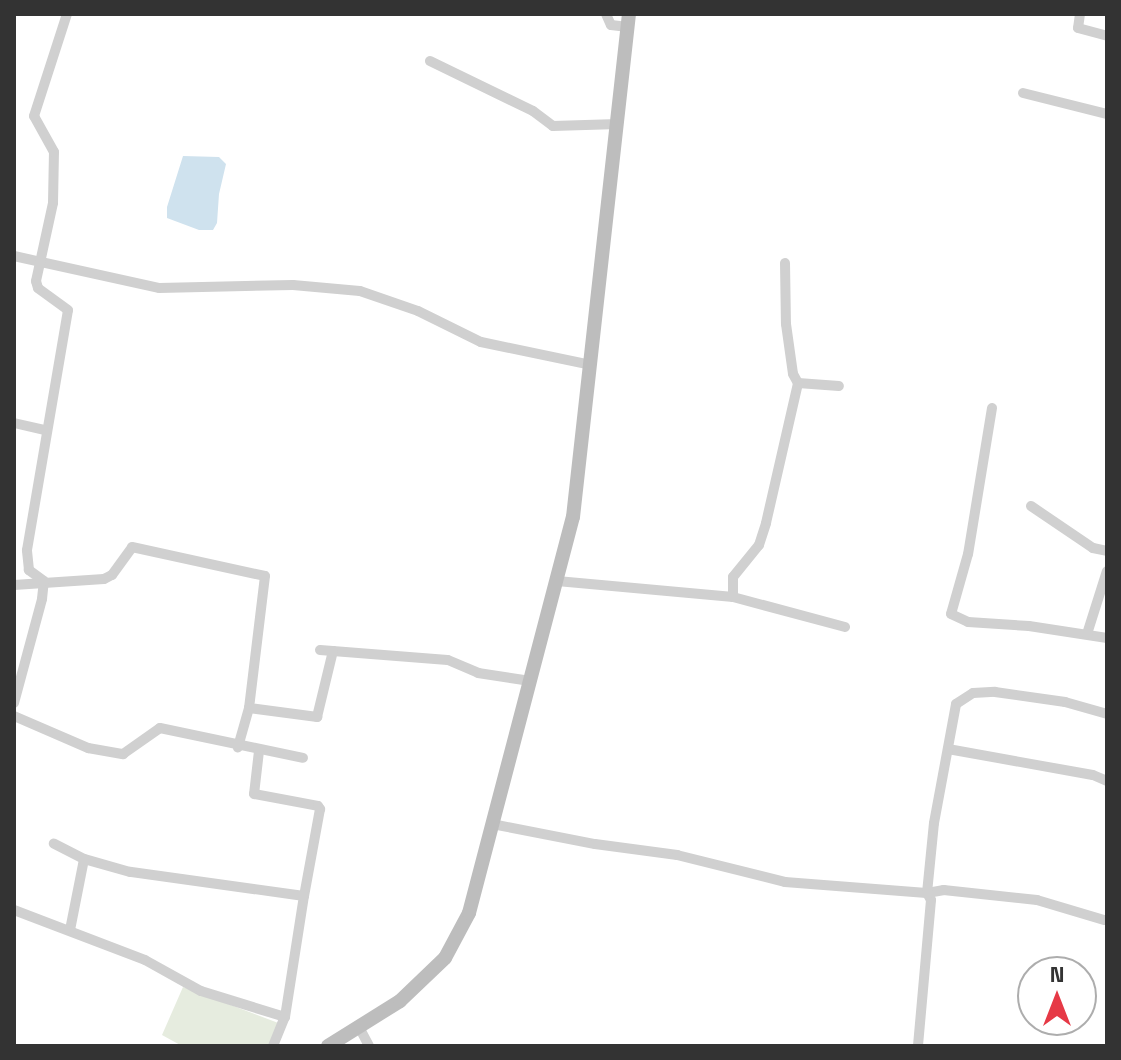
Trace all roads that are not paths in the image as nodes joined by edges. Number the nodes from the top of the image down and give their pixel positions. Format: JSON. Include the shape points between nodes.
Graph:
{"nodes":[{"id":1,"x":67,"y":14,"type":"edge"},
{"id":2,"x":606,"y":14,"type":"edge"},
{"id":3,"x":1080,"y":14,"type":"edge"},
{"id":4,"x":628,"y":20,"type":"edge"},
{"id":5,"x":1107,"y":36,"type":"edge"},
{"id":6,"x":430,"y":61,"type":"dead end"},
{"id":7,"x":1023,"y":93,"type":"dead end"},
{"id":8,"x":1107,"y":114,"type":"edge"},
{"id":9,"x":618,"y":124,"type":"junction"},
{"id":10,"x":14,"y":256,"type":"edge"},
{"id":11,"x":40,"y":263,"type":"junction"},
{"id":12,"x":785,"y":263,"type":"dead end"},
{"id":13,"x":591,"y":365,"type":"junction"},
{"id":14,"x":798,"y":383,"type":"junction"},
{"id":15,"x":839,"y":386,"type":"dead end"},
{"id":16,"x":992,"y":408,"type":"dead end"},
{"id":17,"x":14,"y":423,"type":"edge"},
{"id":18,"x":45,"y":430,"type":"junction"},
{"id":19,"x":1031,"y":506,"type":"dead end"},
{"id":20,"x":1107,"y":551,"type":"edge"},
{"id":21,"x":1107,"y":571,"type":"edge"},
{"id":22,"x":44,"y":581,"type":"junction"},
{"id":23,"x":557,"y":581,"type":"junction"},
{"id":24,"x":14,"y":585,"type":"edge"},
{"id":25,"x":733,"y":597,"type":"junction"},
{"id":26,"x":845,"y":627,"type":"dead end"},
{"id":27,"x":1087,"y":634,"type":"junction"},
{"id":28,"x":1107,"y":638,"type":"edge"},
{"id":29,"x":320,"y":650,"type":"dead end"},
{"id":30,"x":333,"y":651,"type":"junction"},
{"id":31,"x":530,"y":681,"type":"junction"},
{"id":32,"x":14,"y":703,"type":"edge"},
{"id":33,"x":249,"y":708,"type":"junction"},
{"id":34,"x":1107,"y":714,"type":"edge"},
{"id":35,"x":14,"y":716,"type":"edge"},
{"id":36,"x":238,"y":747,"type":"junction"},
{"id":37,"x":948,"y":749,"type":"junction"},
{"id":38,"x":259,"y":751,"type":"junction"},
{"id":39,"x":303,"y":758,"type":"dead end"},
{"id":40,"x":1107,"y":781,"type":"edge"},
{"id":41,"x":492,"y":824,"type":"junction"},
{"id":42,"x":54,"y":844,"type":"dead end"},
{"id":43,"x":84,"y":859,"type":"junction"},
{"id":44,"x":927,"y":893,"type":"junction"},
{"id":45,"x":304,"y":896,"type":"junction"},
{"id":46,"x":14,"y":910,"type":"edge"},
{"id":47,"x":1104,"y":920,"type":"dead end"},
{"id":48,"x":70,"y":930,"type":"junction"},
{"id":49,"x":285,"y":1017,"type":"junction"},
{"id":50,"x":359,"y":1027,"type":"junction"},
{"id":51,"x":273,"y":1046,"type":"edge"},
{"id":52,"x":328,"y":1046,"type":"edge"},
{"id":53,"x":369,"y":1046,"type":"edge"},
{"id":54,"x":918,"y":1046,"type":"edge"}],
"edges":[{"from":1,"to":11,"type":"street","via":[[34,116],[54,152],[53,203]]},
{"from":2,"to":4,"type":"street","via":[[611,25]]},
{"from":3,"to":5,"type":"street","via":[[1078,28]]},
{"from":4,"to":9,"type":"street"},
{"from":6,"to":9,"type":"street","via":[[553,126]]},
{"from":7,"to":8,"type":"street"},
{"from":9,"to":13,"type":"street"},
{"from":10,"to":11,"type":"street"},
{"from":11,"to":13,"type":"street","via":[[159,288],[293,285],[360,291],[418,311],[481,342]]},
{"from":11,"to":18,"type":"street","via":[[38,288],[68,310]]},
{"from":12,"to":14,"type":"street","via":[[786,324]]},
{"from":13,"to":23,"type":"street","via":[[573,517]]},
{"from":14,"to":15,"type":"street"},
{"from":14,"to":25,"type":"street","via":[[766,523],[759,545],[733,577]]},
{"from":16,"to":27,"type":"street","via":[[968,554],[951,614],[968,622]]},
{"from":17,"to":18,"type":"street"},
{"from":18,"to":22,"type":"street","via":[[27,550],[29,570]]},
{"from":19,"to":20,"type":"street","via":[[1093,548]]},
{"from":21,"to":27,"type":"street"},
{"from":22,"to":24,"type":"street"},
{"from":22,"to":32,"type":"street"},
{"from":22,"to":33,"type":"street","via":[[104,579],[132,547],[265,576]]},
{"from":23,"to":25,"type":"street"},
{"from":23,"to":31,"type":"street"},
{"from":25,"to":26,"type":"street"},
{"from":27,"to":28,"type":"street"},
{"from":29,"to":30,"type":"street"},
{"from":30,"to":31,"type":"street","via":[[448,660],[478,673]]},
{"from":30,"to":33,"type":"street","via":[[317,717]]},
{"from":31,"to":41,"type":"street"},
{"from":33,"to":36,"type":"street"},
{"from":34,"to":37,"type":"street","via":[[1065,702],[973,693],[956,704]]},
{"from":35,"to":36,"type":"street","via":[[88,748],[123,754],[160,728]]},
{"from":36,"to":38,"type":"street"},
{"from":37,"to":40,"type":"street"},
{"from":37,"to":44,"type":"street"},
{"from":38,"to":39,"type":"street"},
{"from":38,"to":45,"type":"street","via":[[254,794],[320,809]]},
{"from":41,"to":44,"type":"street","via":[[677,855],[785,882]]},
{"from":41,"to":50,"type":"street","via":[[469,913],[445,958],[400,1001]]},
{"from":42,"to":43,"type":"street"},
{"from":43,"to":45,"type":"street","via":[[130,872]]},
{"from":43,"to":48,"type":"street"},
{"from":44,"to":47,"type":"street","via":[[944,890],[1037,900]]},
{"from":44,"to":54,"type":"street","via":[[931,900]]},
{"from":45,"to":49,"type":"street"},
{"from":46,"to":48,"type":"street"},
{"from":48,"to":49,"type":"street","via":[[145,960],[201,991]]},
{"from":49,"to":51,"type":"street"},
{"from":50,"to":52,"type":"street"},
{"from":50,"to":53,"type":"street"}]}
